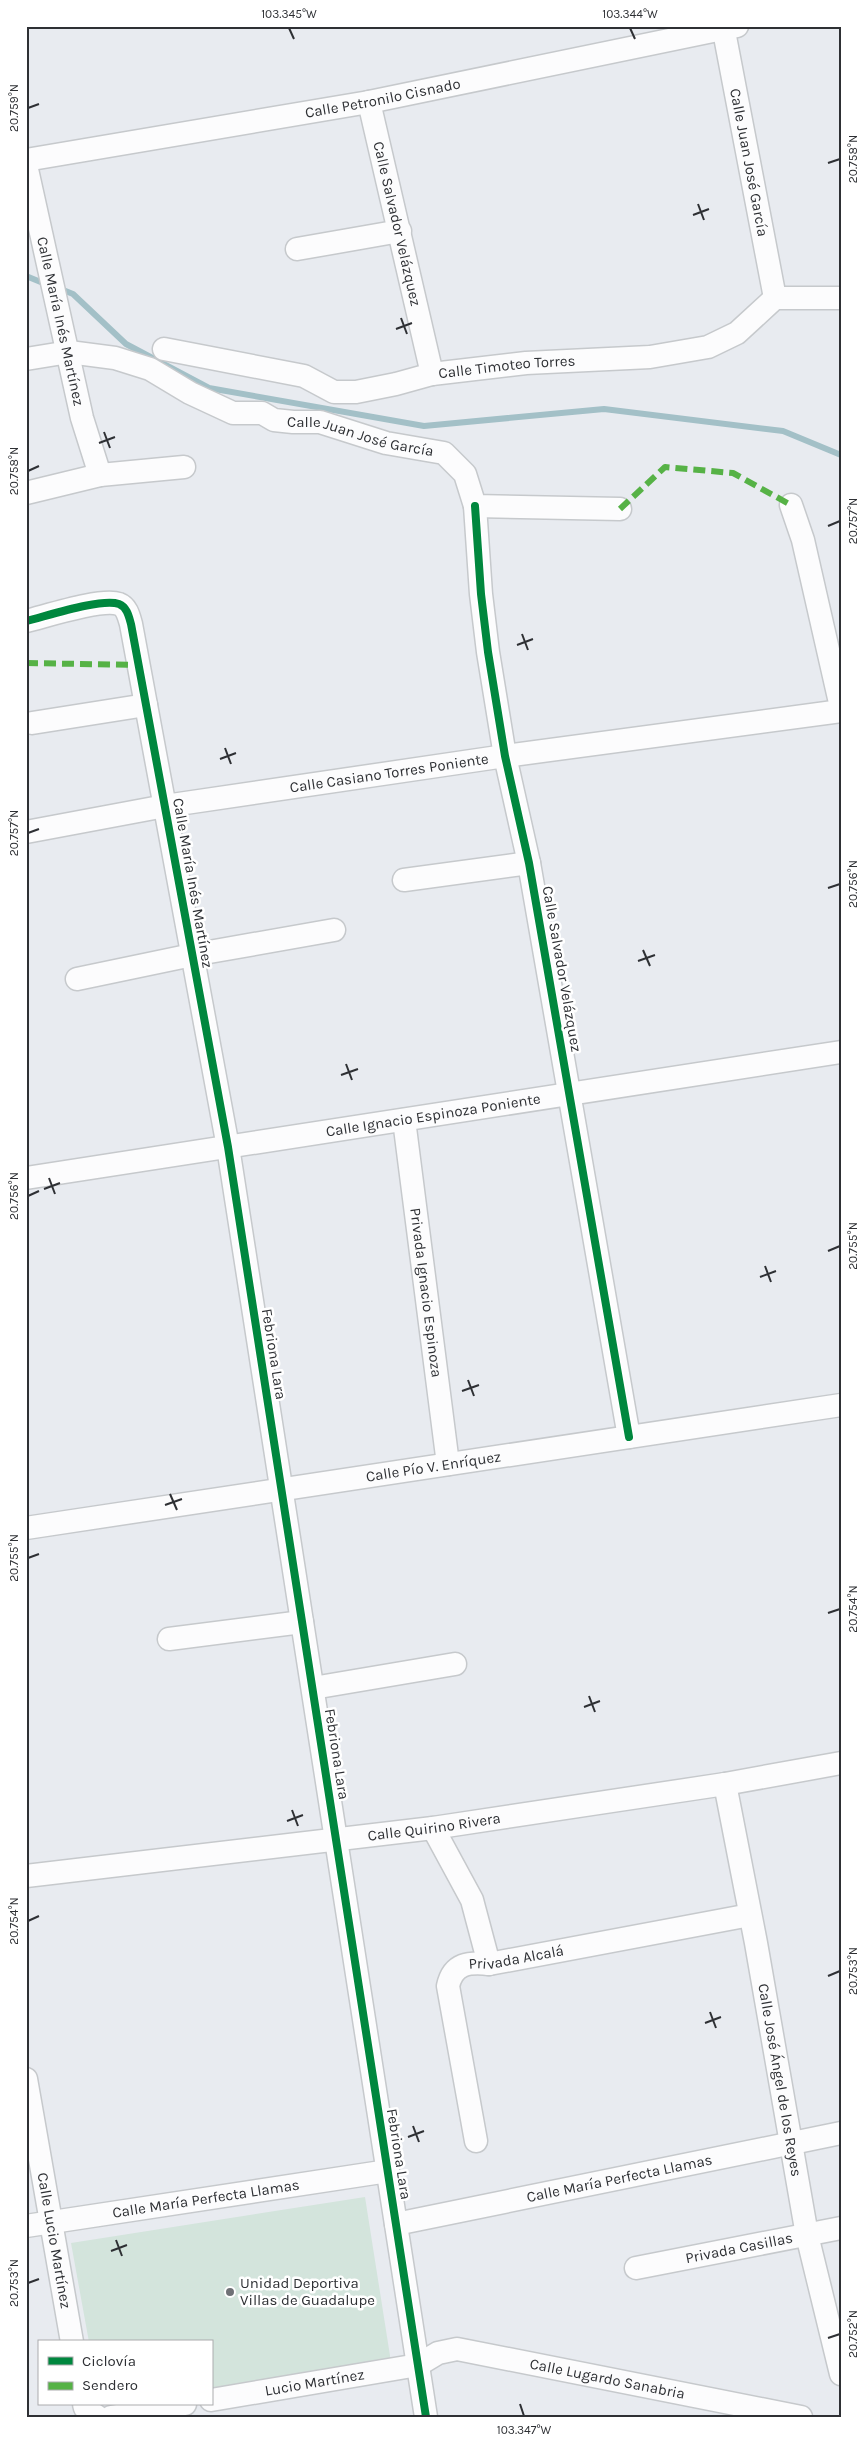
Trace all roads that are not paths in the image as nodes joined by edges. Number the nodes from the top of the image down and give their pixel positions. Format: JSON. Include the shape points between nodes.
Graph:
{"nodes":[{"id":1,"x":728,"y":27,"type":"edge"},
{"id":2,"x":369,"y":102,"type":"junction"},
{"id":3,"x":26,"y":160,"type":"edge"},
{"id":4,"x":26,"y":165,"type":"edge"},
{"id":5,"x":400,"y":231,"type":"junction"},
{"id":6,"x":297,"y":249,"type":"dead end"},
{"id":7,"x":775,"y":298,"type":"junction"},
{"id":8,"x":841,"y":298,"type":"edge"},
{"id":9,"x":164,"y":350,"type":"dead end"},
{"id":10,"x":69,"y":352,"type":"junction"},
{"id":11,"x":26,"y":360,"type":"edge"},
{"id":12,"x":432,"y":374,"type":"junction"},
{"id":13,"x":334,"y":392,"type":"junction"},
{"id":14,"x":320,"y":422,"type":"junction"},
{"id":15,"x":184,"y":467,"type":"dead end"},
{"id":16,"x":100,"y":476,"type":"junction"},
{"id":17,"x":26,"y":493,"type":"edge"},
{"id":18,"x":475,"y":506,"type":"junction"},
{"id":19,"x":791,"y":506,"type":"dead end"},
{"id":20,"x":620,"y":509,"type":"dead end"},
{"id":21,"x":26,"y":620,"type":"edge"},
{"id":22,"x":146,"y":705,"type":"junction"},
{"id":23,"x":841,"y":709,"type":"edge"},
{"id":24,"x":32,"y":723,"type":"dead end"},
{"id":25,"x":505,"y":756,"type":"junction"},
{"id":26,"x":165,"y":806,"type":"junction"},
{"id":27,"x":26,"y":832,"type":"edge"},
{"id":28,"x":529,"y":863,"type":"junction"},
{"id":29,"x":404,"y":880,"type":"dead end"},
{"id":30,"x":334,"y":930,"type":"dead end"},
{"id":31,"x":192,"y":955,"type":"junction"},
{"id":32,"x":77,"y":979,"type":"dead end"},
{"id":33,"x":841,"y":1052,"type":"edge"},
{"id":34,"x":570,"y":1094,"type":"junction"},
{"id":35,"x":404,"y":1120,"type":"junction"},
{"id":36,"x":228,"y":1147,"type":"junction"},
{"id":37,"x":26,"y":1178,"type":"edge"},
{"id":38,"x":841,"y":1405,"type":"edge"},
{"id":39,"x":628,"y":1437,"type":"junction"},
{"id":40,"x":448,"y":1464,"type":"junction"},
{"id":41,"x":282,"y":1490,"type":"junction"},
{"id":42,"x":26,"y":1528,"type":"edge"},
{"id":43,"x":302,"y":1622,"type":"junction"},
{"id":44,"x":169,"y":1639,"type":"dead end"},
{"id":45,"x":455,"y":1664,"type":"dead end"},
{"id":46,"x":313,"y":1688,"type":"junction"},
{"id":47,"x":841,"y":1763,"type":"edge"},
{"id":48,"x":725,"y":1784,"type":"junction"},
{"id":49,"x":433,"y":1828,"type":"junction"},
{"id":50,"x":336,"y":1841,"type":"junction"},
{"id":51,"x":26,"y":1876,"type":"edge"},
{"id":52,"x":750,"y":1915,"type":"junction"},
{"id":53,"x":489,"y":1964,"type":"junction"},
{"id":54,"x":26,"y":2079,"type":"edge"},
{"id":55,"x":841,"y":2133,"type":"edge"},
{"id":56,"x":476,"y":2141,"type":"dead end"},
{"id":57,"x":792,"y":2143,"type":"junction"},
{"id":58,"x":388,"y":2171,"type":"junction"},
{"id":59,"x":50,"y":2222,"type":"junction"},
{"id":60,"x":396,"y":2224,"type":"junction"},
{"id":61,"x":26,"y":2226,"type":"edge"},
{"id":62,"x":841,"y":2228,"type":"edge"},
{"id":63,"x":807,"y":2236,"type":"junction"},
{"id":64,"x":636,"y":2268,"type":"dead end"},
{"id":65,"x":72,"y":2340,"type":"edge"},
{"id":66,"x":837,"y":2340,"type":"edge"},
{"id":67,"x":418,"y":2365,"type":"junction"},
{"id":68,"x":841,"y":2374,"type":"edge"},
{"id":69,"x":212,"y":2400,"type":"edge"},
{"id":70,"x":165,"y":2406,"type":"edge"},
{"id":71,"x":97,"y":2413,"type":"edge"},
{"id":72,"x":426,"y":2417,"type":"edge"},
{"id":73,"x":801,"y":2417,"type":"edge"}],
"edges":[{"from":1,"to":2,"type":"street","name":"Calle Petronilo Cisnado"},
{"from":1,"to":7,"type":"street","name":"Calle Juan José García"},
{"from":2,"to":3,"type":"street","name":"Calle Petronilo Cisnado"},
{"from":2,"to":5,"type":"street","name":"Calle Salvador Velázquez"},
{"from":4,"to":10,"type":"street","name":"Calle María Inés Martínez"},
{"from":5,"to":6,"type":"street"},
{"from":5,"to":12,"type":"street","name":"Calle Salvador Velázquez"},
{"from":7,"to":8,"type":"street"},
{"from":7,"to":12,"type":"street","name":"Calle Timoteo Torres","via":[[737,333],[708,347],[650,357],[526,363]]},
{"from":9,"to":13,"type":"street","name":"Calle Timoteo Torres","via":[[304,376]]},
{"from":10,"to":11,"type":"street","name":"Calle Juan José García"},
{"from":10,"to":14,"type":"street","name":"Calle Juan José García","via":[[115,358],[150,369],[190,394],[233,413],[262,413],[274,420]]},
{"from":10,"to":16,"type":"street","name":"Calle María Inés Martínez","via":[[82,418]]},
{"from":12,"to":13,"type":"street","name":"Calle Timoteo Torres","via":[[356,392]]},
{"from":13,"to":14,"type":"street"},
{"from":14,"to":18,"type":"street","name":"Calle Juan José García","via":[[386,443],[444,453],[465,474]]},
{"from":15,"to":16,"type":"street"},
{"from":16,"to":17,"type":"street"},
{"from":18,"to":20,"type":"street"},
{"from":18,"to":25,"type":"street","name":"Calle Salvador Velázquez","via":[[488,652]]},
{"from":19,"to":23,"type":"street","via":[[803,540]]},
{"from":21,"to":22,"type":"street","name":"Calle María Inés Martínez","via":[[102,603],[120,604],[131,624]]},
{"from":22,"to":24,"type":"street"},
{"from":22,"to":26,"type":"street","name":"Calle María Inés Martínez"},
{"from":23,"to":25,"type":"street","name":"Calle Casiano Torres Poniente"},
{"from":25,"to":26,"type":"street","name":"Calle Casiano Torres Poniente"},
{"from":25,"to":28,"type":"street","name":"Calle Salvador Velázquez"},
{"from":26,"to":27,"type":"street","name":"Calle Casiano Torres Poniente"},
{"from":26,"to":31,"type":"street","name":"Calle María Inés Martínez"},
{"from":28,"to":29,"type":"street"},
{"from":28,"to":34,"type":"street","name":"Calle Salvador Velázquez"},
{"from":30,"to":31,"type":"street"},
{"from":31,"to":32,"type":"street"},
{"from":31,"to":36,"type":"street","name":"Calle María Inés Martínez"},
{"from":33,"to":34,"type":"street","name":"Calle Ignacio Espinoza Poniente"},
{"from":34,"to":35,"type":"street","name":"Calle Ignacio Espinoza Poniente"},
{"from":34,"to":39,"type":"street","name":"Calle Salvador Velázquez"},
{"from":35,"to":36,"type":"street","name":"Calle Ignacio Espinoza Poniente"},
{"from":35,"to":40,"type":"street","name":"Privada Ignacio Espinoza"},
{"from":36,"to":37,"type":"street","name":"Calle Ignacio Espinoza Poniente"},
{"from":36,"to":41,"type":"street","name":"Febriona Lara"},
{"from":38,"to":39,"type":"street","name":"Calle Pío V. Enríquez"},
{"from":39,"to":40,"type":"street","name":"Calle Pío V. Enríquez"},
{"from":40,"to":41,"type":"street","name":"Calle Pío V. Enríquez"},
{"from":41,"to":42,"type":"street","name":"Calle Pío V. Enríquez"},
{"from":41,"to":43,"type":"street","name":"Febriona Lara"},
{"from":43,"to":44,"type":"street"},
{"from":43,"to":46,"type":"street","name":"Febriona Lara"},
{"from":45,"to":46,"type":"street"},
{"from":46,"to":50,"type":"street","name":"Febriona Lara"},
{"from":47,"to":48,"type":"street","name":"Calle Quirino Rivera"},
{"from":48,"to":49,"type":"street","name":"Calle Quirino Rivera"},
{"from":48,"to":52,"type":"street","name":"Calle José Ángel de los Reyes"},
{"from":49,"to":50,"type":"street","name":"Calle Quirino Rivera"},
{"from":49,"to":53,"type":"street","via":[[472,1900]]},
{"from":50,"to":51,"type":"street","name":"Calle Quirino Rivera"},
{"from":50,"to":58,"type":"street","name":"Febriona Lara"},
{"from":52,"to":53,"type":"street","name":"Privada Alcalá"},
{"from":52,"to":57,"type":"street","name":"Calle José Ángel de los Reyes"},
{"from":53,"to":56,"type":"street","name":"Privada Alcalá","via":[[460,1965],[450,1977],[448,1986]]},
{"from":54,"to":59,"type":"street","name":"Calle Lucio Martínez"},
{"from":55,"to":57,"type":"street","name":"Calle María Perfecta Llamas"},
{"from":57,"to":60,"type":"street","name":"Calle María Perfecta Llamas"},
{"from":57,"to":63,"type":"street","name":"Calle José Ángel de los Reyes"},
{"from":58,"to":59,"type":"street","name":"Calle María Perfecta Llamas"},
{"from":58,"to":60,"type":"street","name":"Febriona Lara"},
{"from":59,"to":61,"type":"street","name":"Calle María Perfecta Llamas"},
{"from":59,"to":65,"type":"street","name":"Calle Lucio Martínez"},
{"from":60,"to":67,"type":"street","name":"Febriona Lara"},
{"from":62,"to":63,"type":"street","name":"Privada Casillas"},
{"from":63,"to":64,"type":"street","name":"Privada Casillas"},
{"from":63,"to":66,"type":"street","name":"Calle José Ángel de los Reyes"},
{"from":66,"to":68,"type":"street","name":"Calle José Ángel de los Reyes"},
{"from":67,"to":69,"type":"street","name":"Lucio Martínez"},
{"from":67,"to":72,"type":"street","name":"Febriona Lara"},
{"from":67,"to":73,"type":"street","name":"Calle Lugardo Sanabria","via":[[438,2353],[457,2349]]},
{"from":70,"to":71,"type":"street"}]}
